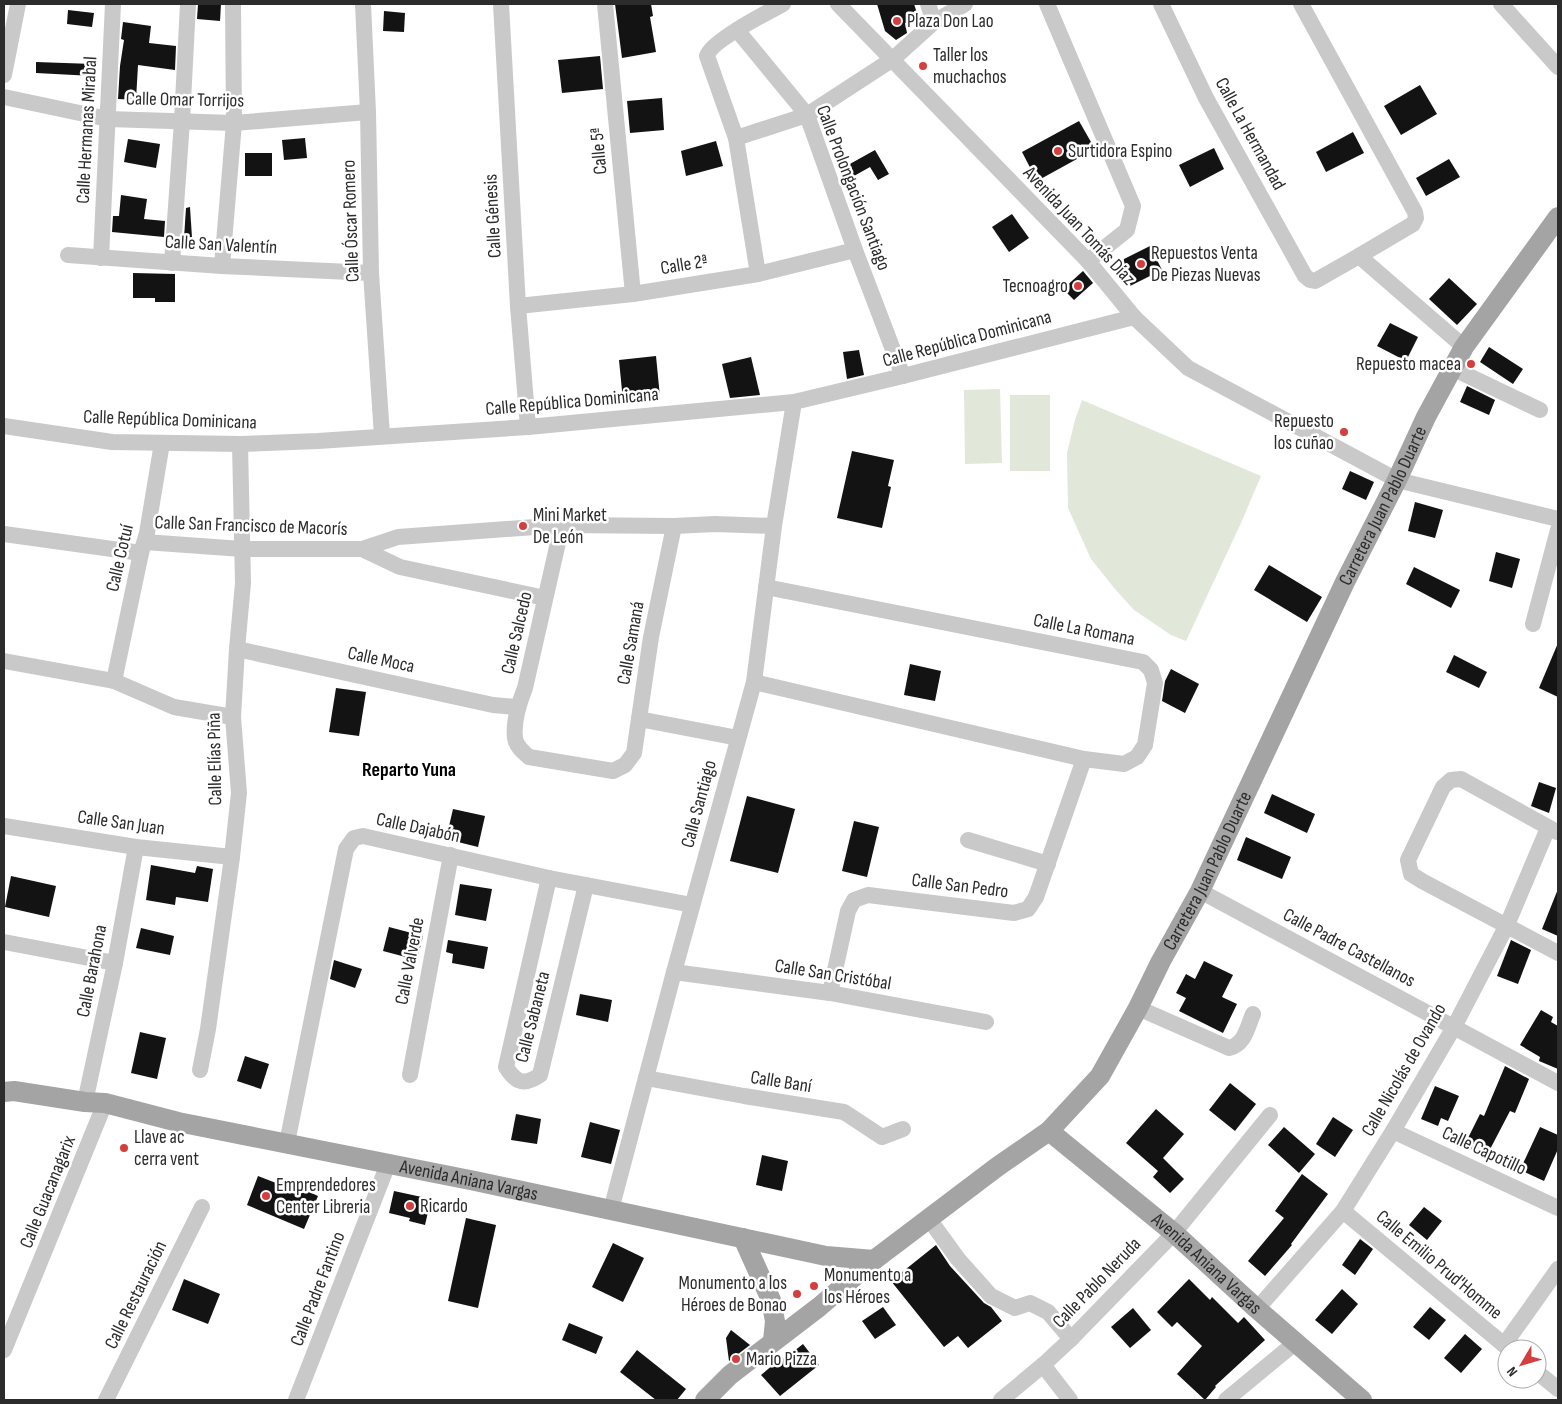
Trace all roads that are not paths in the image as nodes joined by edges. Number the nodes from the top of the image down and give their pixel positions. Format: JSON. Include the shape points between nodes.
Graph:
{"nodes":[{"id":1,"x":18,"y":4,"type":"edge"},
{"id":2,"x":113,"y":4,"type":"edge"},
{"id":3,"x":188,"y":4,"type":"edge"},
{"id":4,"x":233,"y":4,"type":"edge"},
{"id":5,"x":358,"y":4,"type":"edge"},
{"id":6,"x":501,"y":4,"type":"edge"},
{"id":7,"x":605,"y":4,"type":"edge"},
{"id":8,"x":783,"y":4,"type":"edge"},
{"id":9,"x":838,"y":4,"type":"edge"},
{"id":10,"x":928,"y":4,"type":"edge"},
{"id":11,"x":966,"y":4,"type":"edge"},
{"id":12,"x":1047,"y":4,"type":"edge"},
{"id":13,"x":1162,"y":4,"type":"edge"},
{"id":14,"x":1301,"y":4,"type":"edge"},
{"id":15,"x":1501,"y":4,"type":"edge"},
{"id":16,"x":934,"y":22,"type":"junction"},
{"id":17,"x":737,"y":30,"type":"junction"},
{"id":18,"x":893,"y":59,"type":"junction"},
{"id":19,"x":1558,"y":67,"type":"edge"},
{"id":20,"x":4,"y":75,"type":"edge"},
{"id":21,"x":4,"y":96,"type":"edge"},
{"id":22,"x":368,"y":112,"type":"junction"},
{"id":23,"x":808,"y":115,"type":"junction"},
{"id":24,"x":108,"y":119,"type":"junction"},
{"id":25,"x":182,"y":121,"type":"junction"},
{"id":26,"x":234,"y":123,"type":"junction"},
{"id":27,"x":736,"y":138,"type":"junction"},
{"id":28,"x":1558,"y":217,"type":"edge"},
{"id":29,"x":855,"y":250,"type":"junction"},
{"id":30,"x":68,"y":255,"type":"dead end"},
{"id":31,"x":1359,"y":256,"type":"junction"},
{"id":32,"x":101,"y":258,"type":"junction"},
{"id":33,"x":1088,"y":261,"type":"junction"},
{"id":34,"x":172,"y":262,"type":"junction"},
{"id":35,"x":222,"y":266,"type":"junction"},
{"id":36,"x":371,"y":273,"type":"junction"},
{"id":37,"x":758,"y":274,"type":"junction"},
{"id":38,"x":633,"y":294,"type":"junction"},
{"id":39,"x":518,"y":306,"type":"junction"},
{"id":40,"x":1134,"y":316,"type":"junction"},
{"id":41,"x":1464,"y":347,"type":"junction"},
{"id":42,"x":1452,"y":368,"type":"junction"},
{"id":43,"x":903,"y":376,"type":"junction"},
{"id":44,"x":794,"y":402,"type":"junction"},
{"id":45,"x":1540,"y":410,"type":"dead end"},
{"id":46,"x":4,"y":426,"type":"edge"},
{"id":47,"x":528,"y":427,"type":"junction"},
{"id":48,"x":382,"y":436,"type":"junction"},
{"id":49,"x":162,"y":443,"type":"junction"},
{"id":50,"x":240,"y":444,"type":"junction"},
{"id":51,"x":1397,"y":480,"type":"junction"},
{"id":52,"x":1558,"y":519,"type":"edge"},
{"id":53,"x":562,"y":525,"type":"junction"},
{"id":54,"x":674,"y":526,"type":"junction"},
{"id":55,"x":774,"y":526,"type":"junction"},
{"id":56,"x":1558,"y":530,"type":"edge"},
{"id":57,"x":4,"y":534,"type":"edge"},
{"id":58,"x":143,"y":548,"type":"junction"},
{"id":59,"x":242,"y":549,"type":"junction"},
{"id":60,"x":362,"y":549,"type":"junction"},
{"id":61,"x":766,"y":588,"type":"junction"},
{"id":62,"x":545,"y":598,"type":"junction"},
{"id":63,"x":1534,"y":624,"type":"dead end"},
{"id":64,"x":237,"y":649,"type":"junction"},
{"id":65,"x":4,"y":661,"type":"edge"},
{"id":66,"x":114,"y":681,"type":"junction"},
{"id":67,"x":754,"y":682,"type":"junction"},
{"id":68,"x":517,"y":708,"type":"junction"},
{"id":69,"x":233,"y":717,"type":"junction"},
{"id":70,"x":639,"y":719,"type":"junction"},
{"id":71,"x":738,"y":738,"type":"junction"},
{"id":72,"x":1084,"y":759,"type":"junction"},
{"id":73,"x":625,"y":765,"type":"joint"},
{"id":74,"x":4,"y":826,"type":"edge"},
{"id":75,"x":1553,"y":830,"type":"edge"},
{"id":76,"x":968,"y":840,"type":"dead end"},
{"id":77,"x":136,"y":847,"type":"junction"},
{"id":78,"x":450,"y":855,"type":"junction"},
{"id":79,"x":232,"y":857,"type":"junction"},
{"id":80,"x":1048,"y":864,"type":"junction"},
{"id":81,"x":549,"y":878,"type":"junction"},
{"id":82,"x":586,"y":885,"type":"junction"},
{"id":83,"x":1200,"y":890,"type":"junction"},
{"id":84,"x":692,"y":905,"type":"junction"},
{"id":85,"x":1506,"y":925,"type":"junction"},
{"id":86,"x":4,"y":942,"type":"edge"},
{"id":87,"x":1558,"y":953,"type":"edge"},
{"id":88,"x":115,"y":963,"type":"junction"},
{"id":89,"x":674,"y":972,"type":"junction"},
{"id":90,"x":830,"y":993,"type":"junction"},
{"id":91,"x":1138,"y":1008,"type":"junction"},
{"id":92,"x":1253,"y":1014,"type":"dead end"},
{"id":93,"x":986,"y":1022,"type":"dead end"},
{"id":94,"x":1454,"y":1027,"type":"junction"},
{"id":95,"x":200,"y":1070,"type":"dead end"},
{"id":96,"x":410,"y":1075,"type":"dead end"},
{"id":97,"x":646,"y":1078,"type":"junction"},
{"id":98,"x":1558,"y":1083,"type":"edge"},
{"id":99,"x":4,"y":1092,"type":"edge"},
{"id":100,"x":85,"y":1102,"type":"junction"},
{"id":101,"x":105,"y":1103,"type":"junction"},
{"id":102,"x":1270,"y":1116,"type":"dead end"},
{"id":103,"x":903,"y":1129,"type":"dead end"},
{"id":104,"x":1049,"y":1131,"type":"junction"},
{"id":105,"x":1393,"y":1131,"type":"junction"},
{"id":106,"x":287,"y":1143,"type":"junction"},
{"id":107,"x":388,"y":1164,"type":"junction"},
{"id":108,"x":202,"y":1207,"type":"dead end"},
{"id":109,"x":1558,"y":1208,"type":"edge"},
{"id":110,"x":611,"y":1210,"type":"junction"},
{"id":111,"x":1343,"y":1211,"type":"junction"},
{"id":112,"x":928,"y":1219,"type":"junction"},
{"id":113,"x":1174,"y":1233,"type":"junction"},
{"id":114,"x":744,"y":1238,"type":"junction"},
{"id":115,"x":874,"y":1260,"type":"junction"},
{"id":116,"x":1558,"y":1269,"type":"edge"},
{"id":117,"x":1256,"y":1309,"type":"junction"},
{"id":118,"x":8,"y":1331,"type":"edge"},
{"id":119,"x":1497,"y":1339,"type":"edge"},
{"id":120,"x":1512,"y":1339,"type":"edge"},
{"id":121,"x":1071,"y":1340,"type":"junction"},
{"id":122,"x":773,"y":1341,"type":"junction"},
{"id":123,"x":1296,"y":1342,"type":"junction"},
{"id":124,"x":4,"y":1350,"type":"edge"},
{"id":125,"x":1043,"y":1366,"type":"junction"},
{"id":126,"x":1547,"y":1381,"type":"edge"},
{"id":127,"x":1558,"y":1390,"type":"edge"},
{"id":128,"x":106,"y":1400,"type":"edge"},
{"id":129,"x":296,"y":1400,"type":"edge"},
{"id":130,"x":705,"y":1400,"type":"edge"},
{"id":131,"x":1001,"y":1400,"type":"edge"},
{"id":132,"x":1070,"y":1400,"type":"edge"},
{"id":133,"x":1226,"y":1400,"type":"edge"},
{"id":134,"x":1362,"y":1400,"type":"edge"}],
"edges":[{"from":1,"to":20,"type":"street"},
{"from":2,"to":24,"type":"street","name":"Calle Hermanas Mirabal"},
{"from":3,"to":25,"type":"street"},
{"from":4,"to":26,"type":"street"},
{"from":5,"to":22,"type":"street","name":"Calle Óscar Romero"},
{"from":6,"to":39,"type":"street","name":"Calle Génesis"},
{"from":7,"to":38,"type":"street","name":"Calle 5ª"},
{"from":8,"to":17,"type":"street"},
{"from":9,"to":18,"type":"street","name":"Avenida Juan Tomás Díaz"},
{"from":10,"to":16,"type":"street"},
{"from":11,"to":16,"type":"street"},
{"from":12,"to":33,"type":"street","via":[[1133,206],[1127,230]]},
{"from":13,"to":31,"type":"street","name":"Calle La Hermandad","via":[[1206,98],[1305,276],[1316,281]]},
{"from":14,"to":31,"type":"street","via":[[1416,212],[1413,224]]},
{"from":15,"to":19,"type":"street"},
{"from":16,"to":18,"type":"street"},
{"from":17,"to":23,"type":"street","name":"Calle Prolongación Santiago"},
{"from":17,"to":27,"type":"street","via":[[713,46],[706,56]]},
{"from":18,"to":23,"type":"street"},
{"from":18,"to":33,"type":"street","name":"Avenida Juan Tomás Díaz"},
{"from":21,"to":24,"type":"street","name":"Calle Omar Torrijos"},
{"from":22,"to":26,"type":"street","name":"Calle Omar Torrijos"},
{"from":22,"to":36,"type":"street","name":"Calle Óscar Romero"},
{"from":23,"to":27,"type":"street"},
{"from":23,"to":29,"type":"street","name":"Calle Prolongación Santiago"},
{"from":24,"to":25,"type":"street","name":"Calle Omar Torrijos"},
{"from":24,"to":32,"type":"street","name":"Calle Hermanas Mirabal"},
{"from":25,"to":26,"type":"street","name":"Calle Omar Torrijos"},
{"from":25,"to":34,"type":"street"},
{"from":26,"to":35,"type":"street"},
{"from":27,"to":37,"type":"street"},
{"from":28,"to":41,"type":"main road","name":"Carretera Juan Pablo Duarte"},
{"from":29,"to":37,"type":"street","name":"Calle 2ª"},
{"from":29,"to":43,"type":"street","name":"Calle Prolongación Santiago"},
{"from":30,"to":32,"type":"street","name":"Calle San Valentín"},
{"from":31,"to":41,"type":"street"},
{"from":32,"to":34,"type":"street","name":"Calle San Valentín"},
{"from":33,"to":40,"type":"street","name":"Avenida Juan Tomás Díaz"},
{"from":34,"to":35,"type":"street","name":"Calle San Valentín"},
{"from":35,"to":36,"type":"street","name":"Calle San Valentín"},
{"from":36,"to":48,"type":"street","name":"Calle Óscar Romero"},
{"from":37,"to":38,"type":"street","name":"Calle 2ª"},
{"from":38,"to":39,"type":"street","name":"Calle 2ª"},
{"from":39,"to":47,"type":"street","name":"Calle Génesis"},
{"from":40,"to":43,"type":"street","name":"Calle República Dominicana"},
{"from":40,"to":51,"type":"street","name":"Avenida Juan Tomás Díaz","via":[[1188,368]]},
{"from":41,"to":42,"type":"main road","name":"Carretera Juan Pablo Duarte"},
{"from":42,"to":45,"type":"street"},
{"from":42,"to":51,"type":"main road","name":"Carretera Juan Pablo Duarte"},
{"from":43,"to":44,"type":"street","name":"Calle República Dominicana"},
{"from":44,"to":47,"type":"street","name":"Calle República Dominicana"},
{"from":44,"to":55,"type":"street","name":"Calle Santiago"},
{"from":46,"to":49,"type":"street","name":"Calle República Dominicana","via":[[112,442]]},
{"from":47,"to":48,"type":"street","name":"Calle República Dominicana"},
{"from":48,"to":50,"type":"street","name":"Calle República Dominicana"},
{"from":49,"to":50,"type":"street","name":"Calle República Dominicana"},
{"from":49,"to":58,"type":"street","name":"Calle Cotuí"},
{"from":50,"to":59,"type":"street","name":"Calle Elías Piña"},
{"from":51,"to":52,"type":"street","name":"Avenida Juan Tomás Díaz"},
{"from":51,"to":83,"type":"main road","name":"Carretera Juan Pablo Duarte","via":[[1345,582]]},
{"from":53,"to":54,"type":"street","name":"Calle San Francisco de Macorís"},
{"from":53,"to":60,"type":"street","name":"Calle San Francisco de Macorís","via":[[398,537]]},
{"from":53,"to":62,"type":"street","name":"Calle Salcedo"},
{"from":54,"to":55,"type":"street","name":"Calle San Francisco de Macorís"},
{"from":54,"to":70,"type":"street","name":"Calle Samaná","via":[[651,637]]},
{"from":55,"to":61,"type":"street","name":"Calle Santiago"},
{"from":56,"to":63,"type":"street"},
{"from":57,"to":58,"type":"street","name":"Calle San Francisco de Macorís"},
{"from":58,"to":59,"type":"street","name":"Calle San Francisco de Macorís"},
{"from":58,"to":66,"type":"street","name":"Calle Cotuí"},
{"from":59,"to":60,"type":"street","name":"Calle San Francisco de Macorís"},
{"from":59,"to":64,"type":"street","name":"Calle Elías Piña","via":[[243,583]]},
{"from":60,"to":62,"type":"street","via":[[400,567]]},
{"from":61,"to":67,"type":"street","name":"Calle Santiago"},
{"from":61,"to":72,"type":"street","name":"Calle La Romana","via":[[1143,662],[1152,670],[1155,683],[1145,745],[1136,757],[1124,764]]},
{"from":62,"to":68,"type":"street","name":"Calle Salcedo"},
{"from":64,"to":68,"type":"street","name":"Calle Moca"},
{"from":64,"to":69,"type":"street","name":"Calle Elías Piña"},
{"from":65,"to":66,"type":"street"},
{"from":66,"to":69,"type":"street","via":[[174,707]]},
{"from":67,"to":71,"type":"street","name":"Calle Santiago"},
{"from":67,"to":72,"type":"street","name":"Calle La Romana"},
{"from":68,"to":73,"type":"street","name":"Calle Salcedo","via":[[515,739],[529,756],[613,770]]},
{"from":69,"to":79,"type":"street","name":"Calle Elías Piña","via":[[238,793]]},
{"from":70,"to":71,"type":"street"},
{"from":70,"to":73,"type":"street","name":"Calle Samaná","via":[[634,753]]},
{"from":71,"to":84,"type":"street","name":"Calle Santiago"},
{"from":72,"to":80,"type":"street","name":"Calle San Pedro"},
{"from":74,"to":77,"type":"street","name":"Calle San Juan"},
{"from":75,"to":85,"type":"street","name":"Calle Nicolás de Ovando"},
{"from":75,"to":85,"type":"street","via":[[1461,779],[1451,780],[1444,787],[1408,860],[1411,874]]},
{"from":76,"to":80,"type":"street"},
{"from":77,"to":79,"type":"street","name":"Calle San Juan"},
{"from":77,"to":88,"type":"street","name":"Calle Barahona"},
{"from":78,"to":81,"type":"street","name":"Calle Dajabón"},
{"from":78,"to":96,"type":"street","name":"Calle Valverde"},
{"from":78,"to":106,"type":"street","name":"Calle Dajabón","via":[[363,836],[354,838],[346,848]]},
{"from":79,"to":95,"type":"street","name":"Calle Elías Piña"},
{"from":80,"to":90,"type":"street","name":"Calle San Pedro","via":[[1028,909],[1014,913],[868,895],[854,900],[848,911]]},
{"from":81,"to":82,"type":"street","name":"Calle Dajabón"},
{"from":81,"to":82,"type":"street","name":"Calle Sabaneta","via":[[506,1067],[521,1082],[540,1075]]},
{"from":82,"to":84,"type":"street","name":"Calle Dajabón"},
{"from":83,"to":91,"type":"main road","name":"Carretera Juan Pablo Duarte"},
{"from":83,"to":94,"type":"street","name":"Calle Padre Castellanos"},
{"from":84,"to":89,"type":"street","name":"Calle Santiago"},
{"from":85,"to":87,"type":"street"},
{"from":85,"to":94,"type":"street","name":"Calle Nicolás de Ovando"},
{"from":86,"to":88,"type":"street"},
{"from":88,"to":100,"type":"street","name":"Calle Barahona"},
{"from":89,"to":90,"type":"street","name":"Calle San Cristóbal"},
{"from":89,"to":97,"type":"street","name":"Calle Santiago"},
{"from":90,"to":93,"type":"street","name":"Calle San Cristóbal"},
{"from":91,"to":92,"type":"street","via":[[1229,1048],[1242,1042]]},
{"from":91,"to":104,"type":"main road","name":"Carretera Juan Pablo Duarte","via":[[1100,1076]]},
{"from":94,"to":98,"type":"street","name":"Calle Padre Castellanos"},
{"from":94,"to":105,"type":"street","name":"Calle Nicolás de Ovando"},
{"from":97,"to":103,"type":"street","name":"Calle Baní","via":[[844,1112],[882,1137]]},
{"from":97,"to":110,"type":"street","name":"Calle Santiago"},
{"from":99,"to":100,"type":"main road","name":"Avenida Aniana Vargas"},
{"from":100,"to":101,"type":"main road","name":"Avenida Aniana Vargas"},
{"from":101,"to":106,"type":"main road","name":"Avenida Aniana Vargas","via":[[178,1122]]},
{"from":101,"to":118,"type":"street","name":"Calle Guacanagarix"},
{"from":102,"to":113,"type":"street","name":"Calle Pablo Neruda"},
{"from":104,"to":112,"type":"main road","name":"Carretera Juan Pablo Duarte"},
{"from":104,"to":113,"type":"main road","name":"Avenida Aniana Vargas"},
{"from":105,"to":109,"type":"street","name":"Calle Capotillo"},
{"from":105,"to":111,"type":"street","name":"Calle Nicolás de Ovando"},
{"from":106,"to":107,"type":"main road","name":"Avenida Aniana Vargas"},
{"from":107,"to":110,"type":"main road","name":"Avenida Aniana Vargas"},
{"from":107,"to":129,"type":"street","name":"Calle Padre Fantino"},
{"from":108,"to":128,"type":"street","name":"Calle Restauración"},
{"from":110,"to":114,"type":"main road","name":"Avenida Aniana Vargas"},
{"from":111,"to":117,"type":"street","name":"Calle Nicolás de Ovando"},
{"from":111,"to":119,"type":"street","name":"Calle Emilio Prud'Homme"},
{"from":112,"to":115,"type":"main road","name":"Carretera Juan Pablo Duarte"},
{"from":112,"to":121,"type":"street","via":[[991,1296],[1015,1308],[1030,1303],[1048,1312]]},
{"from":113,"to":117,"type":"main road","name":"Avenida Aniana Vargas"},
{"from":113,"to":121,"type":"street","name":"Calle Pablo Neruda"},
{"from":114,"to":115,"type":"main road","name":"Avenida Aniana Vargas","via":[[826,1256]]},
{"from":114,"to":122,"type":"main road","via":[[771,1300],[775,1320]]},
{"from":115,"to":122,"type":"main road","name":"Carretera Juan Pablo Duarte"},
{"from":116,"to":120,"type":"street"},
{"from":117,"to":123,"type":"main road","name":"Avenida Aniana Vargas"},
{"from":118,"to":124,"type":"street","name":"Calle Guacanagarix"},
{"from":121,"to":125,"type":"street","name":"Calle Pablo Neruda"},
{"from":122,"to":130,"type":"main road","name":"Carretera Juan Pablo Duarte"},
{"from":123,"to":133,"type":"street"},
{"from":123,"to":134,"type":"main road","name":"Avenida Aniana Vargas"},
{"from":125,"to":131,"type":"street","name":"Calle Pablo Neruda"},
{"from":125,"to":132,"type":"street"},
{"from":126,"to":127,"type":"street"}]}
